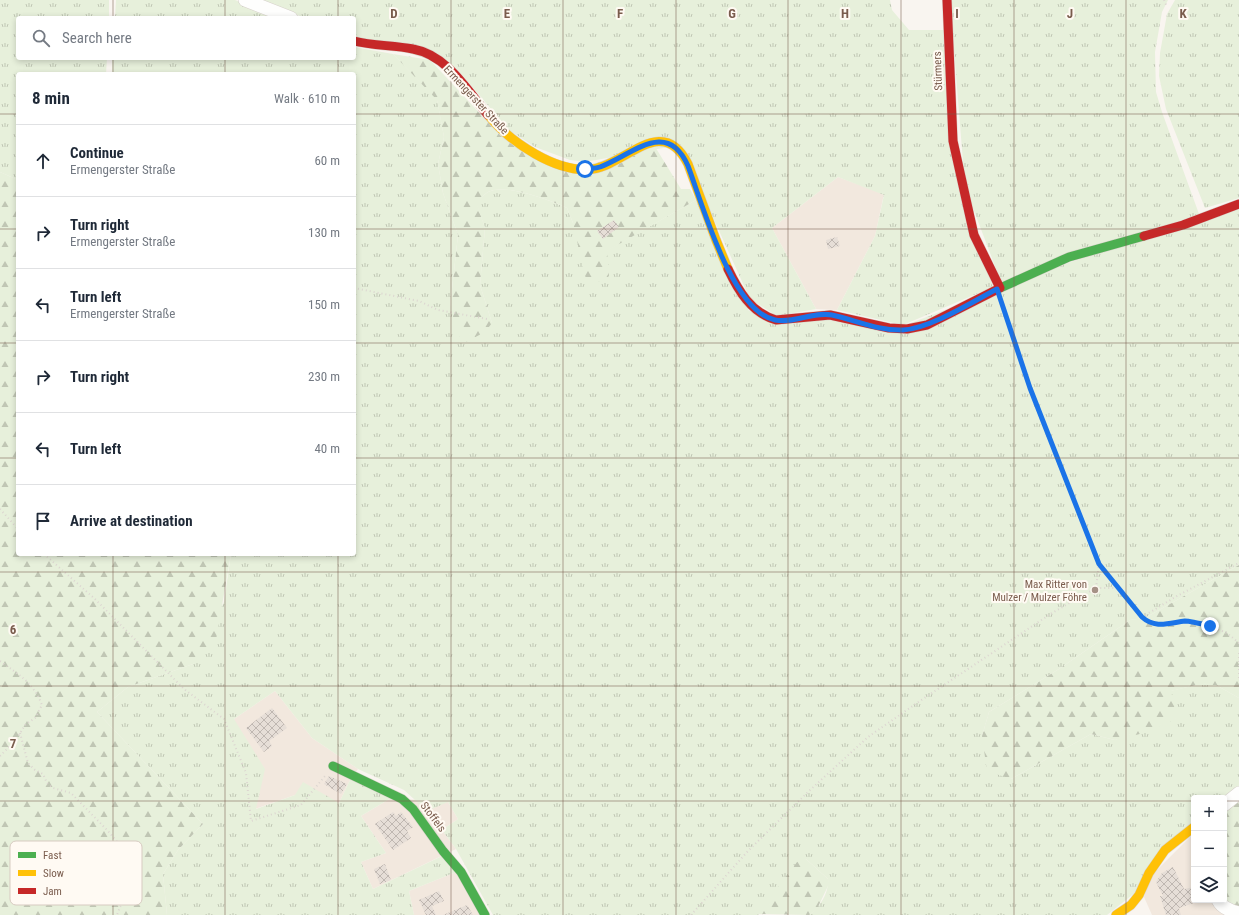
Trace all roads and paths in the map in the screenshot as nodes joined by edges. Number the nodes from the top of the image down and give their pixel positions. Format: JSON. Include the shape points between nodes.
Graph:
{"nodes":[{"id":1,"x":245,"y":0,"type":"edge"},
{"id":2,"x":947,"y":0,"type":"edge"},
{"id":3,"x":1164,"y":0,"type":"edge"},
{"id":4,"x":1166,"y":7,"type":"dead end"},
{"id":5,"x":286,"y":16,"type":"edge"},
{"id":6,"x":356,"y":42,"type":"edge"},
{"id":7,"x":1239,"y":204,"type":"edge"},
{"id":8,"x":356,"y":288,"type":"edge"},
{"id":9,"x":999,"y":288,"type":"junction"},
{"id":10,"x":487,"y":320,"type":"dead end"},
{"id":11,"x":0,"y":509,"type":"edge"},
{"id":12,"x":16,"y":527,"type":"edge"},
{"id":13,"x":46,"y":556,"type":"edge"},
{"id":14,"x":1239,"y":563,"type":"edge"},
{"id":15,"x":1099,"y":564,"type":"junction"},
{"id":16,"x":1096,"y":588,"type":"junction"},
{"id":17,"x":1117,"y":588,"type":"junction"},
{"id":18,"x":1142,"y":617,"type":"junction"},
{"id":19,"x":1239,"y":643,"type":"edge"},
{"id":20,"x":1239,"y":653,"type":"edge"},
{"id":21,"x":0,"y":661,"type":"edge"},
{"id":22,"x":1239,"y":678,"type":"edge"},
{"id":23,"x":20,"y":733,"type":"junction"},
{"id":24,"x":0,"y":756,"type":"edge"},
{"id":25,"x":333,"y":766,"type":"joint"},
{"id":26,"x":1239,"y":793,"type":"edge"},
{"id":27,"x":1227,"y":802,"type":"edge"},
{"id":28,"x":1191,"y":828,"type":"edge"},
{"id":29,"x":116,"y":841,"type":"edge"},
{"id":30,"x":1219,"y":903,"type":"edge"},
{"id":31,"x":121,"y":905,"type":"edge"},
{"id":32,"x":1239,"y":913,"type":"edge"},
{"id":33,"x":117,"y":915,"type":"edge"},
{"id":34,"x":485,"y":915,"type":"edge"},
{"id":35,"x":691,"y":915,"type":"edge"},
{"id":36,"x":1116,"y":915,"type":"edge"}],
"edges":[{"from":1,"to":5,"type":"street"},
{"from":2,"to":9,"type":"street","name":"Stürmers","via":[[952,141],[974,235]]},
{"from":3,"to":4,"type":"path"},
{"from":6,"to":9,"type":"street","name":"Ermengerster Straße","via":[[411,48],[433,56],[452,71],[505,133],[531,151],[568,167],[598,168],[653,141],[671,144],[683,154],[716,241],[738,290],[752,308],[768,318],[791,320],[830,315],[887,329],[902,330],[927,324]]},
{"from":7,"to":9,"type":"street","name":"Ermengerster Straße","via":[[1183,225],[1068,257]]},
{"from":8,"to":10,"type":"path","via":[[419,301],[438,310]]},
{"from":9,"to":15,"type":"path","via":[[1030,388]]},
{"from":11,"to":12,"type":"path"},
{"from":13,"to":25,"type":"path","via":[[95,599],[184,689],[224,720],[246,773],[251,821],[301,805]]},
{"from":14,"to":18,"type":"path"},
{"from":15,"to":16,"type":"path"},
{"from":15,"to":17,"type":"path"},
{"from":16,"to":17,"type":"path"},
{"from":16,"to":35,"type":"path","via":[[1007,642],[868,738],[748,851]]},
{"from":17,"to":18,"type":"path"},
{"from":18,"to":19,"type":"path","via":[[1154,625],[1186,621],[1207,625],[1227,633]]},
{"from":20,"to":22,"type":"path"},
{"from":21,"to":23,"type":"path","via":[[26,679],[36,691],[42,705],[35,718],[25,725]]},
{"from":23,"to":24,"type":"path"},
{"from":23,"to":29,"type":"path","via":[[28,763],[43,774],[53,788],[71,793]]},
{"from":25,"to":34,"type":"street","name":"Stoffels","via":[[402,799],[413,809],[461,872]]},
{"from":26,"to":27,"type":"street"},
{"from":28,"to":36,"type":"street","via":[[1165,850],[1149,873],[1139,895],[1131,905]]},
{"from":30,"to":32,"type":"street","via":[[1230,911]]},
{"from":31,"to":33,"type":"path"}]}
